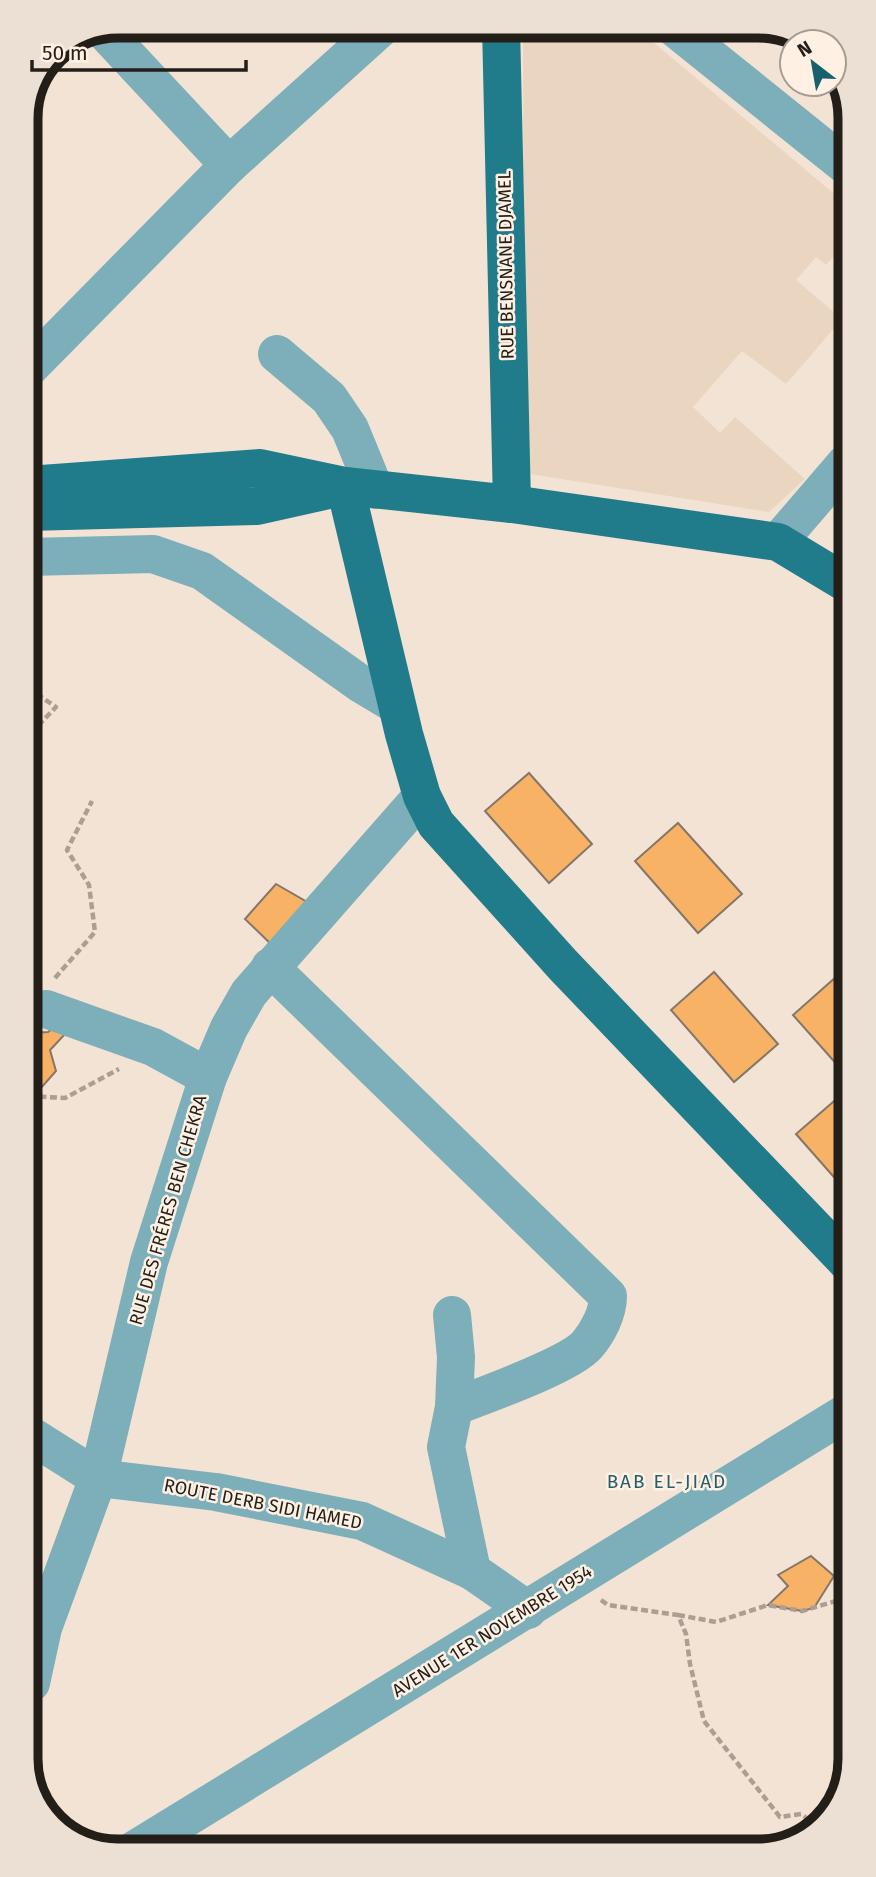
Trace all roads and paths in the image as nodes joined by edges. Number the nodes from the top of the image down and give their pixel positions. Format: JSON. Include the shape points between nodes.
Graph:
{"nodes":[{"id":1,"x":369,"y":38,"type":"edge"},
{"id":2,"x":111,"y":39,"type":"edge"},
{"id":3,"x":501,"y":39,"type":"edge"},
{"id":4,"x":688,"y":39,"type":"edge"},
{"id":5,"x":838,"y":159,"type":"edge"},
{"id":6,"x":229,"y":165,"type":"junction"},
{"id":7,"x":277,"y":354,"type":"dead end"},
{"id":8,"x":39,"y":358,"type":"edge"},
{"id":9,"x":838,"y":472,"type":"edge"},
{"id":10,"x":39,"y":484,"type":"edge"},
{"id":11,"x":360,"y":488,"type":"junction"},
{"id":12,"x":512,"y":504,"type":"junction"},
{"id":13,"x":39,"y":512,"type":"edge"},
{"id":14,"x":778,"y":542,"type":"junction"},
{"id":15,"x":39,"y":557,"type":"edge"},
{"id":16,"x":838,"y":578,"type":"edge"},
{"id":17,"x":39,"y":696,"type":"edge"},
{"id":18,"x":396,"y":705,"type":"junction"},
{"id":19,"x":39,"y":725,"type":"edge"},
{"id":20,"x":422,"y":796,"type":"junction"},
{"id":21,"x":92,"y":801,"type":"dead end"},
{"id":22,"x":270,"y":967,"type":"junction"},
{"id":23,"x":47,"y":996,"type":"joint"},
{"id":24,"x":153,"y":1047,"type":"junction"},
{"id":25,"x":208,"y":1077,"type":"junction"},
{"id":26,"x":38,"y":1097,"type":"edge"},
{"id":27,"x":838,"y":1253,"type":"edge"},
{"id":28,"x":452,"y":1315,"type":"dead end"},
{"id":29,"x":454,"y":1407,"type":"junction"},
{"id":30,"x":838,"y":1418,"type":"edge"},
{"id":31,"x":38,"y":1440,"type":"edge"},
{"id":32,"x":98,"y":1478,"type":"junction"},
{"id":33,"x":472,"y":1571,"type":"junction"},
{"id":34,"x":575,"y":1580,"type":"junction"},
{"id":35,"x":838,"y":1600,"type":"edge"},
{"id":36,"x":528,"y":1610,"type":"junction"},
{"id":37,"x":678,"y":1615,"type":"junction"},
{"id":38,"x":38,"y":1622,"type":"edge"},
{"id":39,"x":809,"y":1819,"type":"edge"},
{"id":40,"x":154,"y":1838,"type":"edge"}],
"edges":[{"from":1,"to":6,"type":"street"},
{"from":2,"to":6,"type":"street"},
{"from":3,"to":12,"type":"main road","name":"RUE BENSNANE DJAMEL"},
{"from":4,"to":5,"type":"street"},
{"from":6,"to":8,"type":"street"},
{"from":7,"to":11,"type":"street","via":[[329,398],[349,429]]},
{"from":9,"to":14,"type":"street"},
{"from":10,"to":11,"type":"main road","via":[[260,468]]},
{"from":11,"to":12,"type":"main road"},
{"from":11,"to":13,"type":"main road","via":[[257,506]]},
{"from":11,"to":18,"type":"main road"},
{"from":12,"to":14,"type":"main road"},
{"from":14,"to":16,"type":"main road"},
{"from":15,"to":18,"type":"street","via":[[153,554],[202,571]]},
{"from":17,"to":19,"type":"path","via":[[56,708]]},
{"from":18,"to":20,"type":"main road"},
{"from":20,"to":22,"type":"street","name":"RUE DES FRÉRES BEN CHEKRA"},
{"from":20,"to":27,"type":"main road","via":[[436,824],[563,965]]},
{"from":21,"to":23,"type":"path","via":[[67,850],[89,885],[95,932]]},
{"from":22,"to":25,"type":"street","name":"RUE DES FRÉRES BEN CHEKRA","via":[[229,1028]]},
{"from":22,"to":29,"type":"street","via":[[608,1296],[608,1309],[586,1346],[563,1362]]},
{"from":23,"to":24,"type":"street"},
{"from":24,"to":25,"type":"street"},
{"from":24,"to":26,"type":"path","via":[[65,1098]]},
{"from":25,"to":32,"type":"street","name":"RUE DES FRÉRES BEN CHEKRA","via":[[149,1262]]},
{"from":28,"to":29,"type":"street"},
{"from":29,"to":33,"type":"street","via":[[446,1447]]},
{"from":30,"to":34,"type":"street","name":"AVENUE 1ER NOVEMBRE 1954"},
{"from":31,"to":32,"type":"street","name":"ROUTE DERB SIDI HAMED"},
{"from":32,"to":33,"type":"street","name":"ROUTE DERB SIDI HAMED","via":[[216,1492],[362,1521]]},
{"from":32,"to":38,"type":"street","name":"RUE DES FRÉRES BEN CHEKRA"},
{"from":33,"to":36,"type":"street","name":"ROUTE DERB SIDI HAMED"},
{"from":34,"to":36,"type":"street","name":"AVENUE 1ER NOVEMBRE 1954"},
{"from":34,"to":37,"type":"path","via":[[608,1605]]},
{"from":35,"to":37,"type":"path","via":[[802,1611],[768,1605],[716,1622]]},
{"from":36,"to":40,"type":"street","name":"AVENUE 1ER NOVEMBRE 1954"},
{"from":37,"to":39,"type":"path","via":[[704,1721],[780,1817],[801,1814]]}]}
